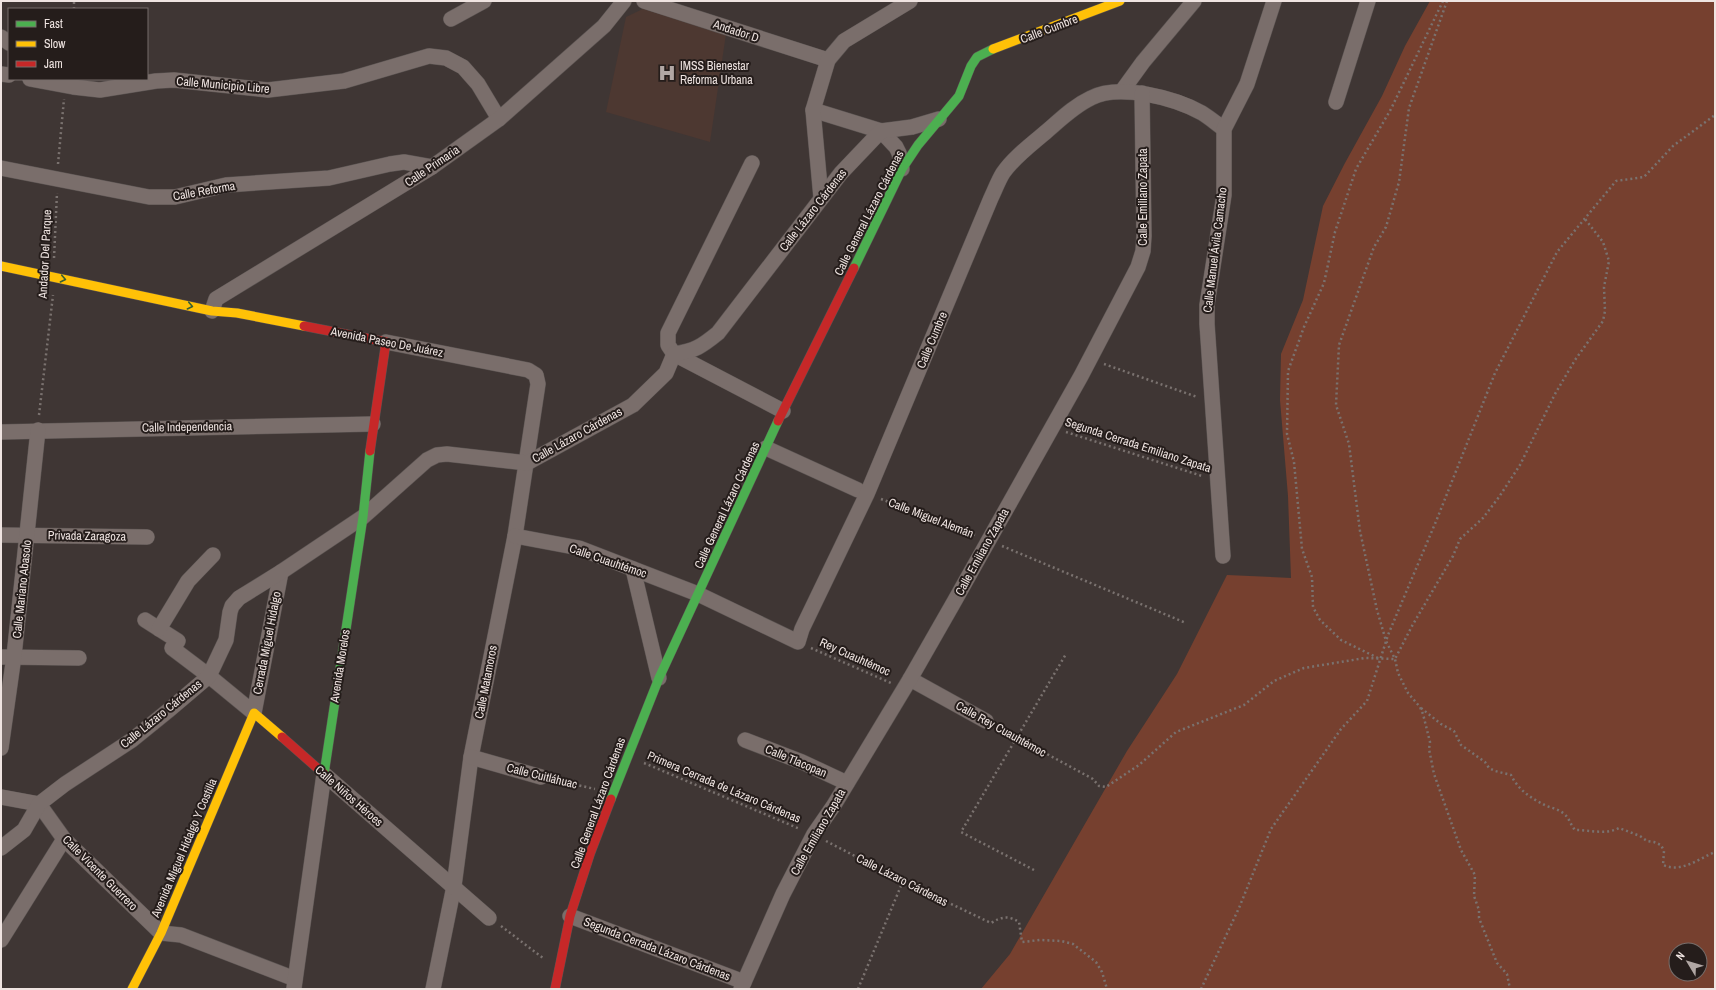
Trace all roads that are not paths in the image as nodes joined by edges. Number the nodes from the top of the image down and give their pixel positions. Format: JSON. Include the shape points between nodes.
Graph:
{"nodes":[{"id":1,"x":484,"y":1,"type":"edge"},
{"id":2,"x":644,"y":1,"type":"edge"},
{"id":3,"x":910,"y":1,"type":"edge"},
{"id":4,"x":1120,"y":1,"type":"edge"},
{"id":5,"x":1194,"y":1,"type":"edge"},
{"id":6,"x":1274,"y":1,"type":"edge"},
{"id":7,"x":1368,"y":1,"type":"edge"},
{"id":8,"x":617,"y":4,"type":"edge"},
{"id":9,"x":451,"y":19,"type":"dead end"},
{"id":10,"x":977,"y":57,"type":"joint"},
{"id":11,"x":828,"y":60,"type":"junction"},
{"id":12,"x":37,"y":80,"type":"edge"},
{"id":13,"x":66,"y":84,"type":"edge"},
{"id":14,"x":1122,"y":91,"type":"junction"},
{"id":15,"x":1142,"y":94,"type":"junction"},
{"id":16,"x":1336,"y":102,"type":"dead end"},
{"id":17,"x":813,"y":110,"type":"junction"},
{"id":18,"x":499,"y":119,"type":"junction"},
{"id":19,"x":939,"y":119,"type":"junction"},
{"id":20,"x":1224,"y":129,"type":"junction"},
{"id":21,"x":881,"y":131,"type":"junction"},
{"id":22,"x":752,"y":163,"type":"dead end"},
{"id":23,"x":432,"y":167,"type":"junction"},
{"id":24,"x":1,"y":168,"type":"edge"},
{"id":25,"x":902,"y":169,"type":"junction"},
{"id":26,"x":821,"y":198,"type":"junction"},
{"id":27,"x":1,"y":266,"type":"edge"},
{"id":28,"x":212,"y":303,"type":"junction"},
{"id":29,"x":386,"y":342,"type":"junction"},
{"id":30,"x":674,"y":354,"type":"junction"},
{"id":31,"x":536,"y":375,"type":"joint"},
{"id":32,"x":783,"y":411,"type":"junction"},
{"id":33,"x":373,"y":424,"type":"junction"},
{"id":34,"x":38,"y":430,"type":"junction"},
{"id":35,"x":1,"y":432,"type":"edge"},
{"id":36,"x":766,"y":448,"type":"junction"},
{"id":37,"x":527,"y":463,"type":"junction"},
{"id":38,"x":863,"y":492,"type":"junction"},
{"id":39,"x":363,"y":517,"type":"junction"},
{"id":40,"x":1,"y":535,"type":"edge"},
{"id":41,"x":28,"y":535,"type":"junction"},
{"id":42,"x":515,"y":536,"type":"junction"},
{"id":43,"x":147,"y":537,"type":"dead end"},
{"id":44,"x":213,"y":555,"type":"dead end"},
{"id":45,"x":1223,"y":556,"type":"dead end"},
{"id":46,"x":633,"y":569,"type":"junction"},
{"id":47,"x":281,"y":572,"type":"junction"},
{"id":48,"x":698,"y":594,"type":"junction"},
{"id":49,"x":146,"y":620,"type":"dead end"},
{"id":50,"x":159,"y":629,"type":"junction"},
{"id":51,"x":8,"y":656,"type":"edge"},
{"id":52,"x":79,"y":658,"type":"dead end"},
{"id":53,"x":209,"y":676,"type":"junction"},
{"id":54,"x":659,"y":678,"type":"junction"},
{"id":55,"x":907,"y":684,"type":"junction"},
{"id":56,"x":254,"y":713,"type":"junction"},
{"id":57,"x":986,"y":721,"type":"road end"},
{"id":58,"x":745,"y":740,"type":"dead end"},
{"id":59,"x":1,"y":748,"type":"edge"},
{"id":60,"x":471,"y":757,"type":"junction"},
{"id":61,"x":324,"y":774,"type":"junction"},
{"id":62,"x":541,"y":777,"type":"road end"},
{"id":63,"x":847,"y":783,"type":"junction"},
{"id":64,"x":1,"y":797,"type":"edge"},
{"id":65,"x":39,"y":804,"type":"junction"},
{"id":66,"x":64,"y":839,"type":"junction"},
{"id":67,"x":1,"y":848,"type":"edge"},
{"id":68,"x":454,"y":886,"type":"junction"},
{"id":69,"x":570,"y":916,"type":"junction"},
{"id":70,"x":489,"y":918,"type":"road end"},
{"id":71,"x":161,"y":933,"type":"junction"},
{"id":72,"x":1,"y":940,"type":"edge"},
{"id":73,"x":295,"y":984,"type":"edge"},
{"id":74,"x":743,"y":986,"type":"edge"},
{"id":75,"x":132,"y":989,"type":"edge"},
{"id":76,"x":433,"y":989,"type":"edge"},
{"id":77,"x":555,"y":989,"type":"edge"}],
"edges":[{"from":1,"to":9,"type":"street"},
{"from":2,"to":11,"type":"street","name":"Andador D"},
{"from":3,"to":11,"type":"street","via":[[844,41]]},
{"from":4,"to":10,"type":"street","name":"Calle Cumbre"},
{"from":5,"to":14,"type":"street","via":[[1142,62]]},
{"from":6,"to":20,"type":"street","name":"Calle Manuel Ávila Camacho","via":[[1247,84]]},
{"from":7,"to":16,"type":"street"},
{"from":8,"to":18,"type":"street","name":"Calle Primaria","via":[[604,26]]},
{"from":10,"to":19,"type":"street","name":"Calle General Lázaro Cárdenas","via":[[959,96]]},
{"from":11,"to":17,"type":"street"},
{"from":12,"to":13,"type":"street","name":"Calle Municipio Libre"},
{"from":13,"to":18,"type":"street","name":"Calle Municipio Libre","via":[[100,90],[174,80],[268,90],[344,81],[428,56],[446,58],[463,67],[478,84]]},
{"from":14,"to":15,"type":"street","name":"Calle Cumbre"},
{"from":14,"to":38,"type":"street","name":"Calle Cumbre","via":[[1091,97],[1074,107],[1018,156],[1003,173]]},
{"from":15,"to":20,"type":"street","name":"Calle Cumbre","via":[[1170,100],[1202,113]]},
{"from":15,"to":55,"type":"street","name":"Calle Emiliano Zapata","via":[[1143,250],[1138,267],[1090,359]]},
{"from":17,"to":21,"type":"street"},
{"from":17,"to":26,"type":"street"},
{"from":18,"to":23,"type":"street","name":"Calle Primaria"},
{"from":19,"to":21,"type":"street","via":[[912,127]]},
{"from":19,"to":25,"type":"street","name":"Calle General Lázaro Cárdenas"},
{"from":20,"to":45,"type":"street","name":"Calle Manuel Ávila Camacho","via":[[1224,195],[1207,305]]},
{"from":21,"to":25,"type":"street","via":[[896,146]]},
{"from":21,"to":26,"type":"street","name":"Calle Lázaro Cárdenas","via":[[851,161]]},
{"from":22,"to":30,"type":"street","via":[[668,333],[668,345]]},
{"from":23,"to":24,"type":"street","name":"Calle Reforma","via":[[404,162],[329,178],[226,185],[175,197],[149,197]]},
{"from":23,"to":28,"type":"street","name":"Calle Primaria"},
{"from":25,"to":32,"type":"street","name":"Calle General Lázaro Cárdenas"},
{"from":26,"to":30,"type":"street","name":"Calle Lázaro Cárdenas","via":[[718,332],[699,348]]},
{"from":27,"to":28,"type":"street","name":"Avenida Paseo De Juárez","one_way":true},
{"from":28,"to":29,"type":"street","name":"Avenida Paseo De Juárez","via":[[237,313]]},
{"from":29,"to":31,"type":"street","name":"Avenida Paseo De Juárez","via":[[528,370]]},
{"from":29,"to":33,"type":"street","name":"Avenida Morelos"},
{"from":30,"to":32,"type":"street"},
{"from":30,"to":37,"type":"street","name":"Calle Lázaro Cárdenas","via":[[666,373],[633,405]]},
{"from":31,"to":37,"type":"street","name":"Calle Matamoros","via":[[538,384]]},
{"from":32,"to":36,"type":"street","name":"Calle General Lázaro Cárdenas"},
{"from":33,"to":34,"type":"street","name":"Calle Independencia"},
{"from":33,"to":39,"type":"street","name":"Avenida Morelos"},
{"from":34,"to":35,"type":"street","name":"Calle Independencia"},
{"from":34,"to":41,"type":"street","name":"Calle Mariano Abasolo"},
{"from":36,"to":38,"type":"street"},
{"from":36,"to":48,"type":"street","name":"Calle General Lázaro Cárdenas"},
{"from":37,"to":39,"type":"street","name":"Calle Lázaro Cárdenas","via":[[437,455],[426,460]]},
{"from":37,"to":42,"type":"street","name":"Calle Matamoros"},
{"from":38,"to":48,"type":"street","name":"Calle Cumbre","via":[[798,642]]},
{"from":39,"to":47,"type":"street","name":"Calle Lázaro Cárdenas"},
{"from":39,"to":61,"type":"street","name":"Avenida Morelos"},
{"from":40,"to":41,"type":"street","name":"Privada Zaragoza"},
{"from":41,"to":43,"type":"street","name":"Privada Zaragoza"},
{"from":41,"to":51,"type":"street","name":"Calle Mariano Abasolo"},
{"from":42,"to":46,"type":"street","name":"Calle Cuauhtémoc","via":[[579,548]]},
{"from":42,"to":60,"type":"street","name":"Calle Matamoros"},
{"from":44,"to":50,"type":"street","via":[[188,582]]},
{"from":46,"to":48,"type":"street","name":"Calle Cuauhtémoc"},
{"from":46,"to":54,"type":"street"},
{"from":47,"to":53,"type":"street","name":"Calle Lázaro Cárdenas","via":[[239,598],[232,606],[226,640]]},
{"from":47,"to":56,"type":"street","name":"Cerrada Miguel Hidalgo"},
{"from":48,"to":54,"type":"street","name":"Calle General Lázaro Cárdenas"},
{"from":49,"to":50,"type":"street"},
{"from":50,"to":53,"type":"street","name":"Calle Niños Héroes","via":[[178,641],[172,648]]},
{"from":51,"to":52,"type":"street"},
{"from":51,"to":59,"type":"street","name":"Calle Mariano Abasolo"},
{"from":53,"to":56,"type":"street","name":"Calle Niños Héroes"},
{"from":53,"to":65,"type":"street","name":"Calle Lázaro Cárdenas","via":[[132,740]]},
{"from":54,"to":69,"type":"street","name":"Calle General Lázaro Cárdenas","via":[[590,854]]},
{"from":55,"to":57,"type":"street","name":"Calle Rey Cuauhtémoc"},
{"from":55,"to":63,"type":"street","name":"Calle Emiliano Zapata"},
{"from":56,"to":61,"type":"street","name":"Calle Niños Héroes"},
{"from":56,"to":71,"type":"street","name":"Avenida Miguel Hidalgo Y Costilla"},
{"from":58,"to":63,"type":"street","name":"Calle Tlacopan"},
{"from":60,"to":62,"type":"street","name":"Calle Cuitláhuac"},
{"from":60,"to":68,"type":"street","name":"Calle Matamoros"},
{"from":61,"to":68,"type":"street","name":"Calle Niños Héroes"},
{"from":61,"to":73,"type":"street","name":"Avenida Morelos"},
{"from":63,"to":74,"type":"street","name":"Calle Emiliano Zapata","via":[[814,834],[783,894]]},
{"from":64,"to":65,"type":"street"},
{"from":65,"to":66,"type":"street","name":"Calle Vicente Guerrero"},
{"from":65,"to":67,"type":"street","via":[[24,830]]},
{"from":66,"to":71,"type":"street","name":"Calle Vicente Guerrero"},
{"from":66,"to":72,"type":"street"},
{"from":68,"to":70,"type":"street","name":"Calle Niños Héroes"},
{"from":68,"to":76,"type":"street","name":"Calle Matamoros"},
{"from":69,"to":74,"type":"street","name":"Segunda Cerrada Lázaro Cárdenas"},
{"from":69,"to":77,"type":"street","name":"Calle General Lázaro Cárdenas"},
{"from":71,"to":73,"type":"street","via":[[181,935]]},
{"from":71,"to":75,"type":"street","name":"Avenida Miguel Hidalgo Y Costilla"}]}
